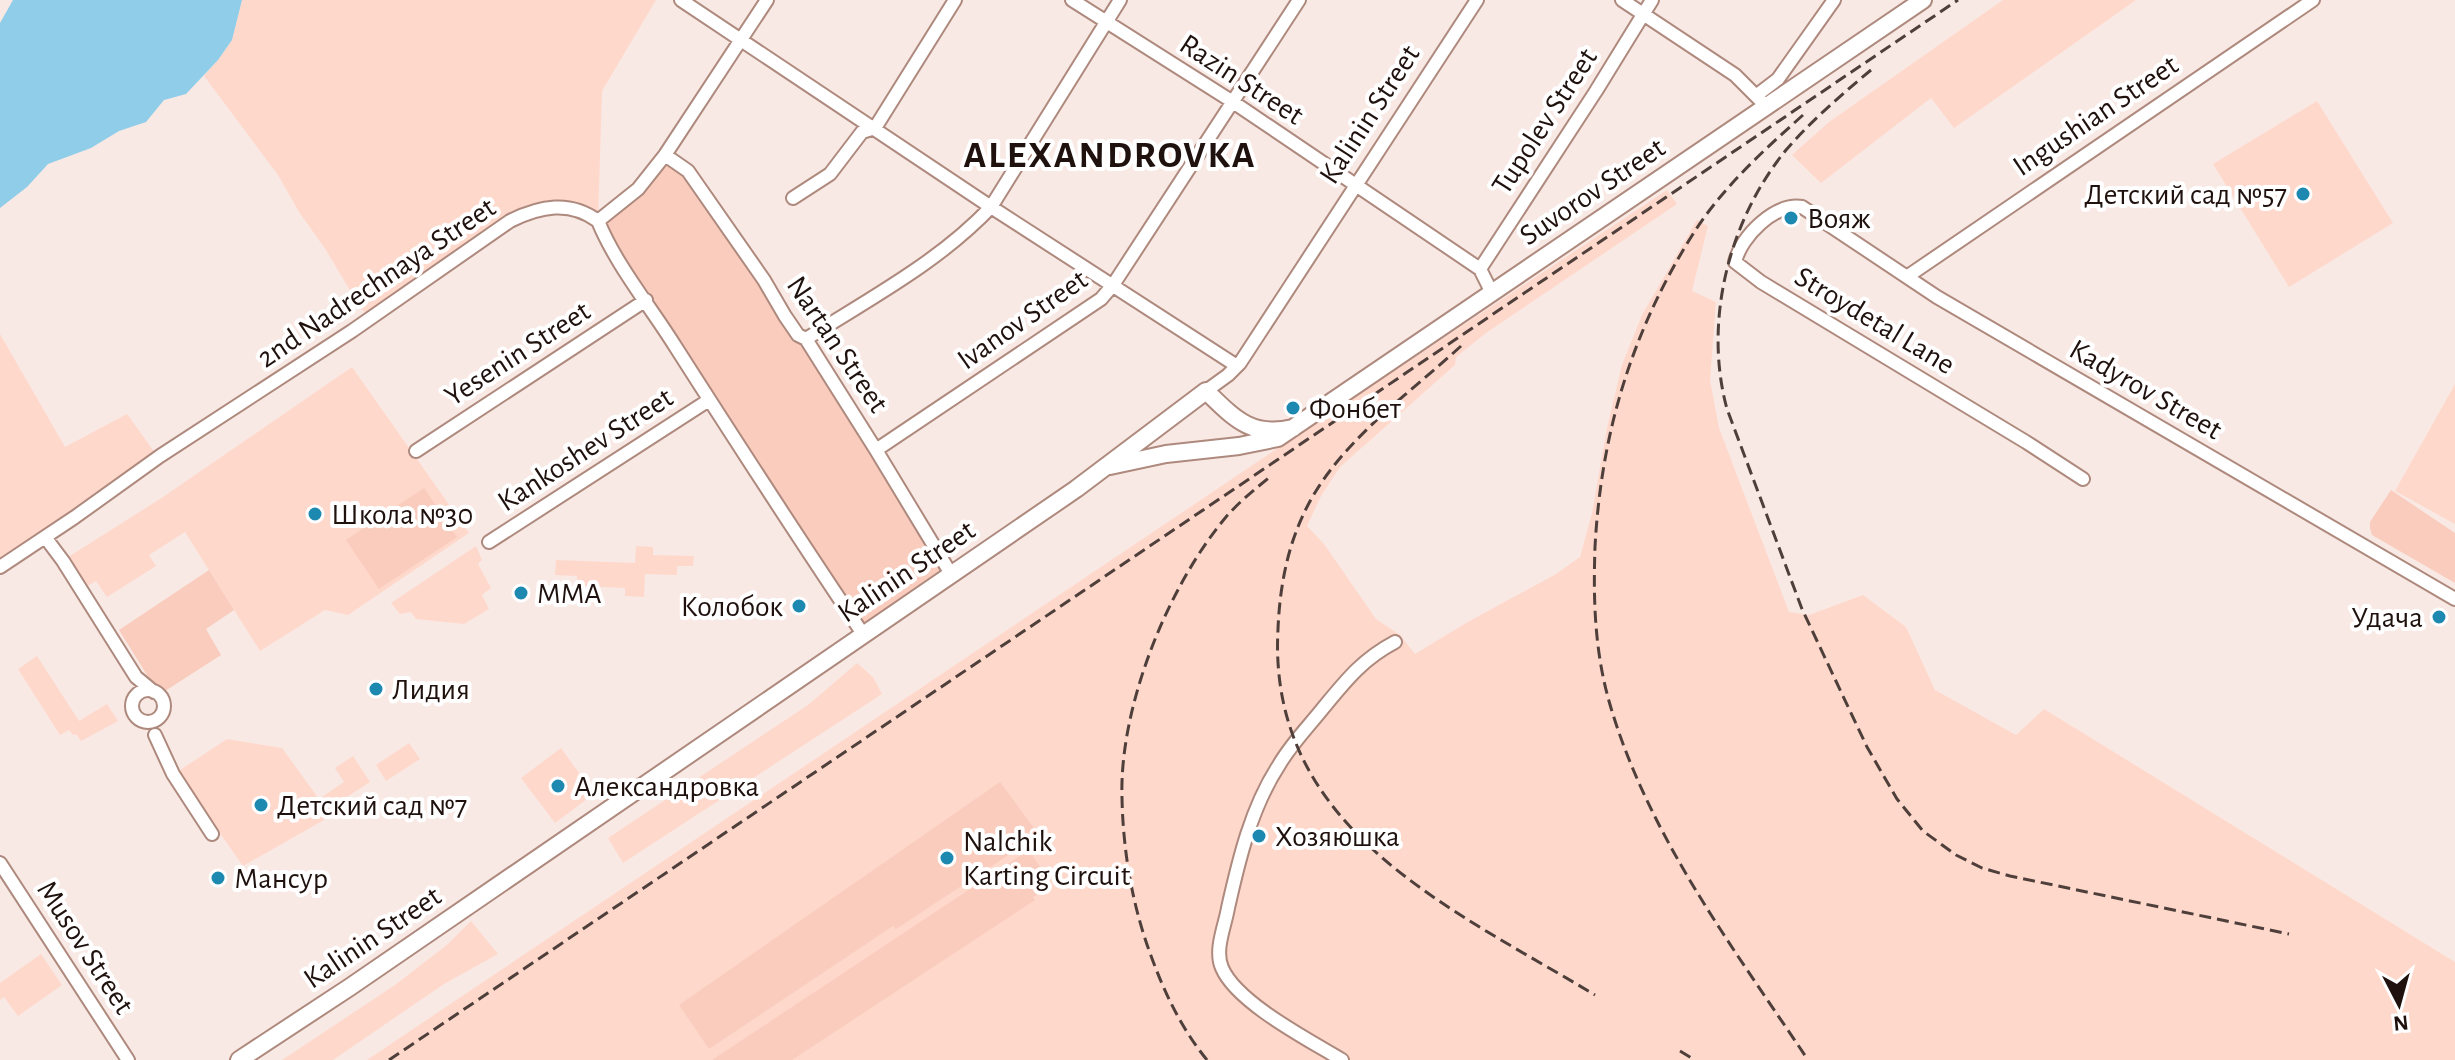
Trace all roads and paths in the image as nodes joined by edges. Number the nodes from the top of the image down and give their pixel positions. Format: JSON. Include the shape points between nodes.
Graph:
{"nodes":[{"id":1,"x":681,"y":0,"type":"edge"},
{"id":2,"x":767,"y":0,"type":"edge"},
{"id":3,"x":955,"y":0,"type":"edge"},
{"id":4,"x":1072,"y":0,"type":"edge"},
{"id":5,"x":1120,"y":0,"type":"edge"},
{"id":6,"x":1299,"y":0,"type":"edge"},
{"id":7,"x":1477,"y":0,"type":"edge"},
{"id":8,"x":1622,"y":0,"type":"edge"},
{"id":9,"x":1652,"y":0,"type":"edge"},
{"id":10,"x":1834,"y":0,"type":"edge"},
{"id":11,"x":1923,"y":0,"type":"edge"},
{"id":12,"x":2313,"y":0,"type":"edge"},
{"id":13,"x":1642,"y":14,"type":"junction"},
{"id":14,"x":1106,"y":23,"type":"junction"},
{"id":15,"x":741,"y":42,"type":"junction"},
{"id":16,"x":1762,"y":100,"type":"junction"},
{"id":17,"x":1233,"y":102,"type":"junction"},
{"id":18,"x":875,"y":128,"type":"junction"},
{"id":19,"x":665,"y":155,"type":"junction"},
{"id":20,"x":1356,"y":186,"type":"junction"},
{"id":21,"x":793,"y":198,"type":"dead end"},
{"id":22,"x":991,"y":207,"type":"junction"},
{"id":23,"x":1815,"y":217,"type":"joint"},
{"id":24,"x":598,"y":221,"type":"junction"},
{"id":25,"x":1480,"y":269,"type":"junction"},
{"id":26,"x":1908,"y":276,"type":"junction"},
{"id":27,"x":1113,"y":285,"type":"junction"},
{"id":28,"x":1492,"y":293,"type":"junction"},
{"id":29,"x":646,"y":300,"type":"junction"},
{"id":30,"x":806,"y":339,"type":"junction"},
{"id":31,"x":1237,"y":366,"type":"junction"},
{"id":32,"x":1206,"y":391,"type":"junction"},
{"id":33,"x":709,"y":400,"type":"junction"},
{"id":34,"x":1293,"y":428,"type":"junction"},
{"id":35,"x":876,"y":450,"type":"junction"},
{"id":36,"x":416,"y":451,"type":"dead end"},
{"id":37,"x":1104,"y":467,"type":"junction"},
{"id":38,"x":2083,"y":479,"type":"dead end"},
{"id":39,"x":45,"y":537,"type":"junction"},
{"id":40,"x":489,"y":542,"type":"dead end"},
{"id":41,"x":0,"y":567,"type":"edge"},
{"id":42,"x":951,"y":574,"type":"junction"},
{"id":43,"x":2455,"y":599,"type":"edge"},
{"id":44,"x":863,"y":634,"type":"junction"},
{"id":45,"x":1395,"y":642,"type":"dead end"},
{"id":46,"x":136,"y":677,"type":"junction"},
{"id":47,"x":154,"y":692,"type":"junction"},
{"id":48,"x":137,"y":695,"type":"junction"},
{"id":49,"x":159,"y":718,"type":"junction"},
{"id":50,"x":142,"y":721,"type":"junction"},
{"id":51,"x":155,"y":735,"type":"junction"},
{"id":52,"x":212,"y":834,"type":"dead end"},
{"id":53,"x":0,"y":863,"type":"edge"},
{"id":54,"x":128,"y":1060,"type":"edge"},
{"id":55,"x":239,"y":1060,"type":"edge"},
{"id":56,"x":1342,"y":1060,"type":"edge"}],
"edges":[{"from":1,"to":15,"type":"street"},
{"from":2,"to":15,"type":"street"},
{"from":3,"to":18,"type":"street"},
{"from":4,"to":14,"type":"street","name":"Razin Street"},
{"from":5,"to":14,"type":"street"},
{"from":6,"to":17,"type":"street","name":"Ivanov Street"},
{"from":7,"to":20,"type":"street","name":"Kalinin Street"},
{"from":8,"to":13,"type":"street"},
{"from":9,"to":13,"type":"street","name":"Tupolev Street"},
{"from":10,"to":16,"type":"street"},
{"from":11,"to":16,"type":"main road","name":"Suvorov Street"},
{"from":12,"to":26,"type":"street","name":"Ingushian Street"},
{"from":13,"to":16,"type":"street","via":[[1735,75]]},
{"from":13,"to":25,"type":"street","name":"Tupolev Street"},
{"from":14,"to":17,"type":"street","name":"Razin Street"},
{"from":14,"to":22,"type":"street"},
{"from":15,"to":18,"type":"street"},
{"from":15,"to":19,"type":"street"},
{"from":16,"to":28,"type":"main road","name":"Suvorov Street"},
{"from":17,"to":20,"type":"street","name":"Razin Street"},
{"from":17,"to":27,"type":"street","name":"Ivanov Street"},
{"from":18,"to":21,"type":"street","via":[[862,132],[830,174]]},
{"from":18,"to":22,"type":"street"},
{"from":19,"to":24,"type":"street","via":[[638,189]]},
{"from":19,"to":30,"type":"street","name":"Nartan Street","via":[[688,171],[798,335]]},
{"from":20,"to":25,"type":"street","name":"Razin Street"},
{"from":20,"to":31,"type":"street","name":"Kalinin Street"},
{"from":22,"to":27,"type":"street"},
{"from":22,"to":30,"type":"street","via":[[926,262]]},
{"from":23,"to":26,"type":"street","name":"Kadyrov Street"},
{"from":23,"to":38,"type":"street","name":"Stroydetal Lane","via":[[1791,205],[1777,212],[1749,236],[1735,262]]},
{"from":24,"to":29,"type":"street"},
{"from":24,"to":39,"type":"street","name":"2nd Nadrechnaya Street","via":[[561,207],[510,221]]},
{"from":25,"to":28,"type":"street","name":"Razin Street"},
{"from":26,"to":43,"type":"street","name":"Kadyrov Street"},
{"from":27,"to":31,"type":"street"},
{"from":27,"to":35,"type":"street","name":"Ivanov Street","via":[[1101,299]]},
{"from":28,"to":34,"type":"main road","name":"Suvorov Street"},
{"from":29,"to":33,"type":"street"},
{"from":29,"to":36,"type":"street","name":"Yesenin Street"},
{"from":30,"to":35,"type":"street","name":"Nartan Street"},
{"from":31,"to":32,"type":"street","name":"Kalinin Street"},
{"from":32,"to":34,"type":"main road","via":[[1250,427],[1278,432]]},
{"from":32,"to":37,"type":"main road","name":"Kalinin Street"},
{"from":33,"to":40,"type":"street","name":"Kankoshev Street"},
{"from":33,"to":44,"type":"street"},
{"from":34,"to":37,"type":"main road","name":"Suvorov Street","via":[[1270,441]]},
{"from":35,"to":42,"type":"street","name":"Nartan Street"},
{"from":37,"to":42,"type":"main road","name":"Kalinin Street"},
{"from":39,"to":41,"type":"street","name":"2nd Nadrechnaya Street"},
{"from":39,"to":46,"type":"street"},
{"from":42,"to":44,"type":"main road","name":"Kalinin Street"},
{"from":44,"to":55,"type":"main road","name":"Kalinin Street"},
{"from":45,"to":56,"type":"street","via":[[1358,666],[1279,764],[1237,865],[1219,949],[1223,970],[1237,989]]},
{"from":46,"to":47,"type":"street"},
{"from":46,"to":48,"type":"street"},
{"from":47,"to":48,"type":"street"},
{"from":47,"to":49,"type":"street","via":[[163,701]]},
{"from":48,"to":50,"type":"street","via":[[133,711]]},
{"from":49,"to":50,"type":"street"},
{"from":49,"to":51,"type":"street"},
{"from":50,"to":51,"type":"street"},
{"from":51,"to":52,"type":"street"},
{"from":53,"to":54,"type":"street","name":"Musov Street"}]}
